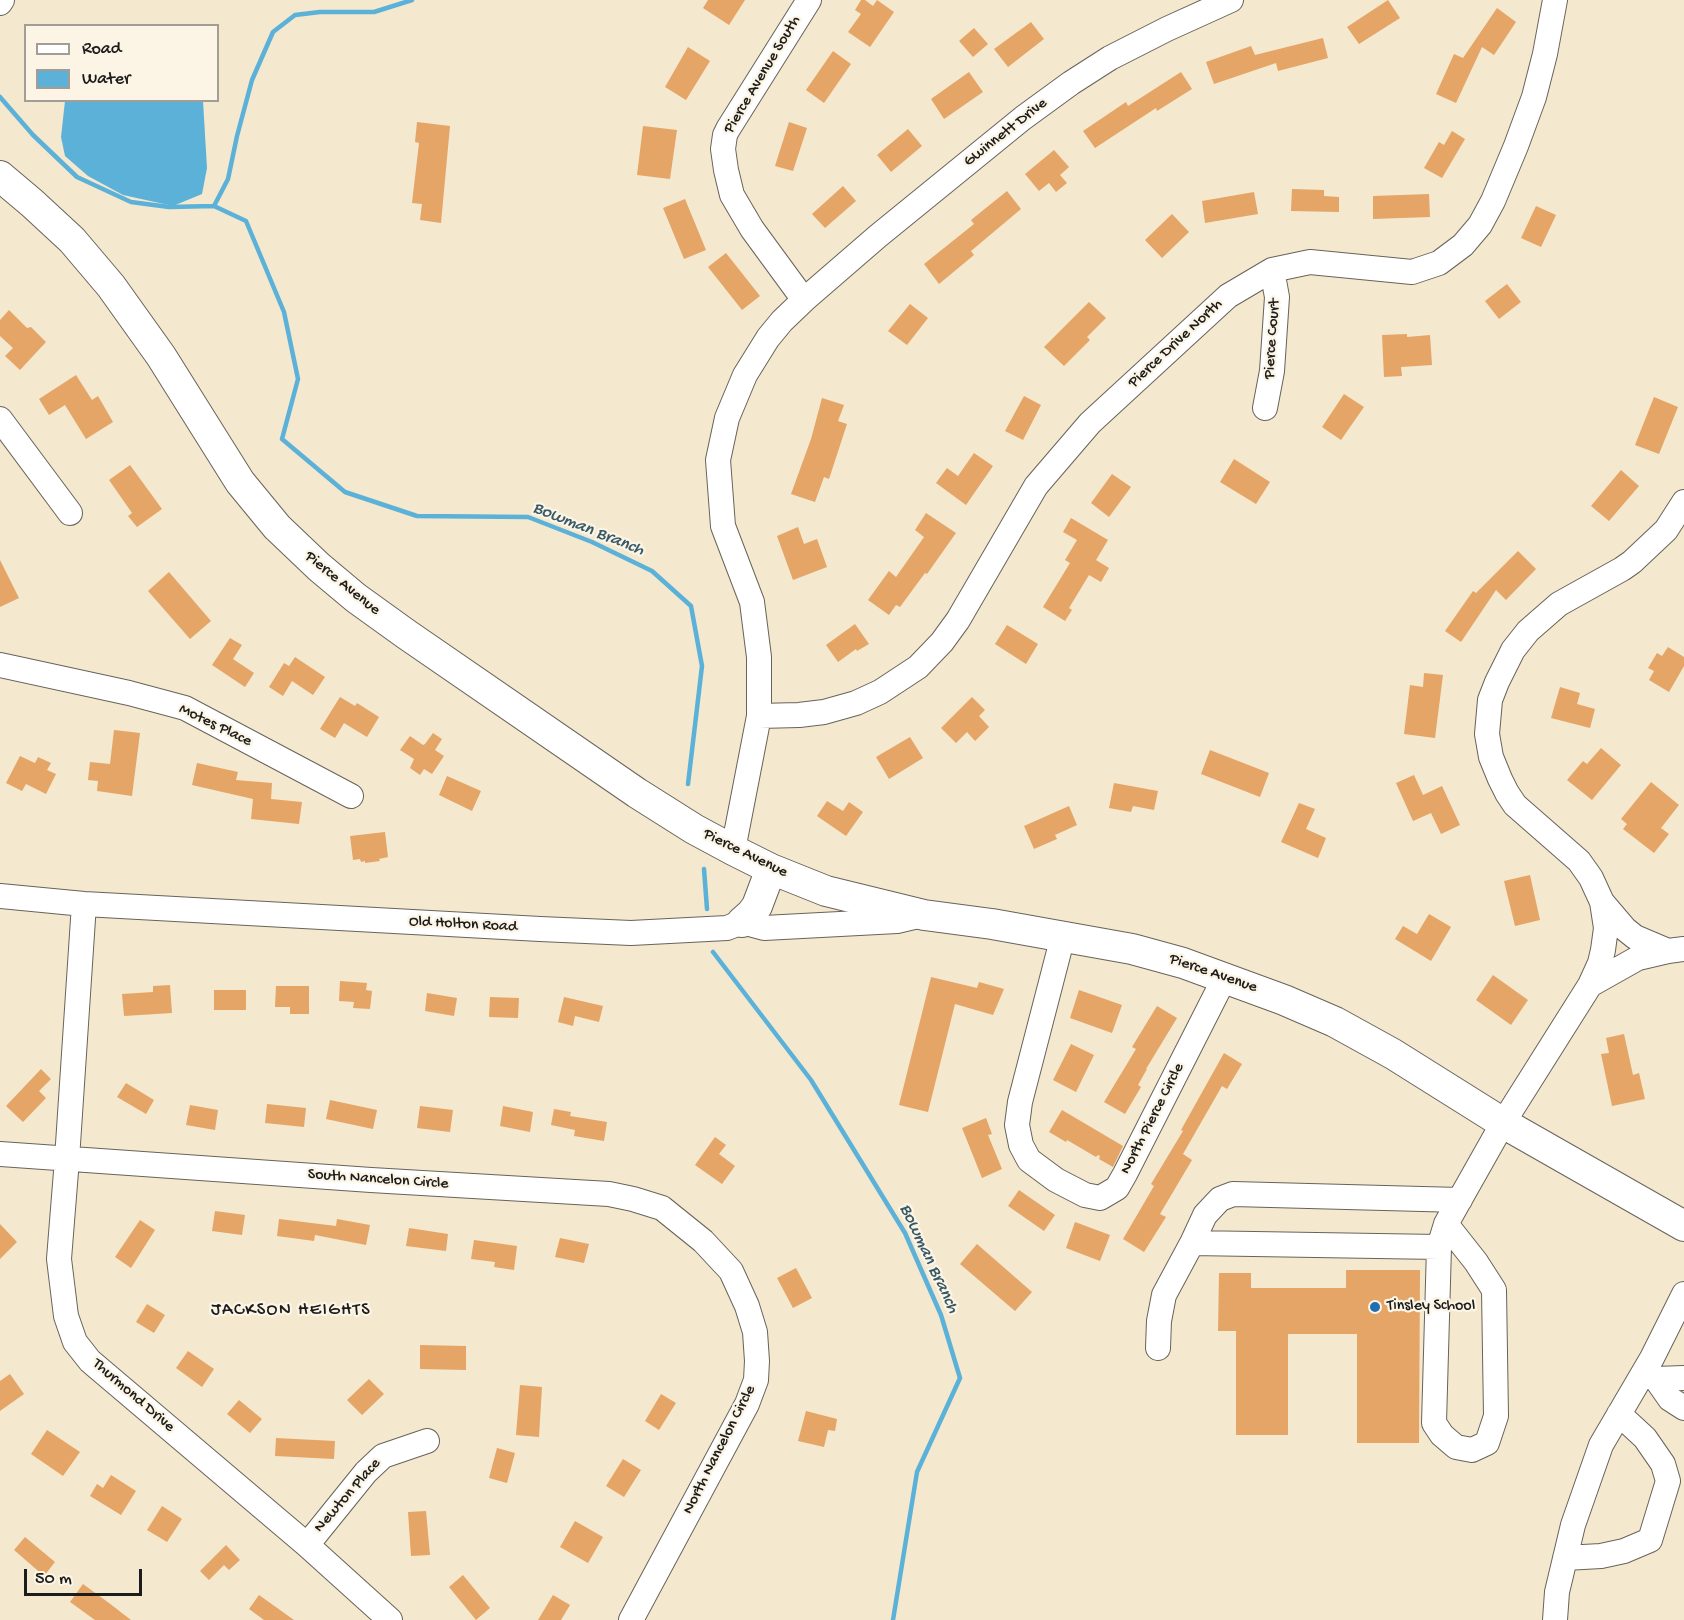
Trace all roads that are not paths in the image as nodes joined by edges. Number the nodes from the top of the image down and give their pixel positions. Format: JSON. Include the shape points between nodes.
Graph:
{"nodes":[{"id":1,"x":809,"y":0,"type":"edge"},
{"id":2,"x":1230,"y":0,"type":"edge"},
{"id":3,"x":1555,"y":0,"type":"edge"},
{"id":4,"x":3,"y":180,"type":"edge"},
{"id":5,"x":1272,"y":270,"type":"junction"},
{"id":6,"x":804,"y":300,"type":"junction"},
{"id":7,"x":1265,"y":408,"type":"dead end"},
{"id":8,"x":0,"y":419,"type":"edge"},
{"id":9,"x":1684,"y":502,"type":"edge"},
{"id":10,"x":70,"y":513,"type":"dead end"},
{"id":11,"x":0,"y":665,"type":"edge"},
{"id":12,"x":759,"y":716,"type":"junction"},
{"id":13,"x":351,"y":796,"type":"dead end"},
{"id":14,"x":733,"y":850,"type":"junction"},
{"id":15,"x":771,"y":869,"type":"junction"},
{"id":16,"x":0,"y":896,"type":"edge"},
{"id":17,"x":1602,"y":902,"type":"junction"},
{"id":18,"x":84,"y":904,"type":"junction"},
{"id":19,"x":924,"y":915,"type":"junction"},
{"id":20,"x":742,"y":922,"type":"junction"},
{"id":21,"x":1063,"y":936,"type":"junction"},
{"id":22,"x":1676,"y":950,"type":"edge"},
{"id":23,"x":1225,"y":977,"type":"junction"},
{"id":24,"x":1590,"y":985,"type":"junction"},
{"id":25,"x":1503,"y":1123,"type":"junction"},
{"id":26,"x":0,"y":1154,"type":"edge"},
{"id":27,"x":67,"y":1159,"type":"junction"},
{"id":28,"x":1460,"y":1200,"type":"junction"},
{"id":29,"x":1446,"y":1224,"type":"junction"},
{"id":30,"x":1684,"y":1227,"type":"edge"},
{"id":31,"x":1192,"y":1242,"type":"junction"},
{"id":32,"x":1438,"y":1247,"type":"junction"},
{"id":33,"x":730,"y":1271,"type":"joint"},
{"id":34,"x":1684,"y":1294,"type":"edge"},
{"id":35,"x":1158,"y":1348,"type":"dead end"},
{"id":36,"x":1649,"y":1377,"type":"junction"},
{"id":37,"x":1684,"y":1378,"type":"edge"},
{"id":38,"x":1684,"y":1408,"type":"edge"},
{"id":39,"x":1619,"y":1414,"type":"junction"},
{"id":40,"x":427,"y":1441,"type":"dead end"},
{"id":41,"x":307,"y":1545,"type":"junction"},
{"id":42,"x":1565,"y":1558,"type":"junction"},
{"id":43,"x":390,"y":1620,"type":"edge"},
{"id":44,"x":630,"y":1620,"type":"edge"},
{"id":45,"x":1555,"y":1620,"type":"edge"}],
"edges":[{"from":1,"to":6,"type":"street","name":"Pierce Avenue South","via":[[729,129],[723,148],[732,195]]},
{"from":2,"to":6,"type":"street","name":"Gwinnett Drive","via":[[1110,58],[1071,82]]},
{"from":3,"to":5,"type":"street","name":"Pierce Drive North","via":[[1534,97],[1516,146],[1493,201],[1463,245],[1439,263],[1412,272],[1310,262]]},
{"from":4,"to":14,"type":"main road","name":"Pierce Avenue","via":[[72,240],[111,286],[161,356],[240,482],[277,527],[319,567],[406,634],[637,793]]},
{"from":5,"to":7,"type":"street","name":"Pierce Court","via":[[1277,297]]},
{"from":5,"to":12,"type":"street","name":"Pierce Drive North","via":[[1228,296],[1090,423],[1036,486],[958,620],[918,667],[856,703],[824,712]]},
{"from":6,"to":12,"type":"street","via":[[768,338],[745,375],[727,418],[718,459],[723,526],[752,602],[759,657]]},
{"from":8,"to":10,"type":"street"},
{"from":9,"to":17,"type":"street","via":[[1666,530],[1632,562],[1559,604],[1528,631],[1513,650],[1490,700],[1487,734],[1491,757],[1507,793],[1579,861]]},
{"from":11,"to":13,"type":"street","name":"Motes Place","via":[[185,708]]},
{"from":12,"to":14,"type":"street"},
{"from":14,"to":15,"type":"main road","name":"Pierce Avenue"},
{"from":15,"to":19,"type":"main road","name":"Pierce Avenue","via":[[826,891]]},
{"from":15,"to":20,"type":"main road","via":[[757,906]]},
{"from":16,"to":18,"type":"street","name":"Old Holton Road"},
{"from":17,"to":22,"type":"street","via":[[1635,937]]},
{"from":17,"to":24,"type":"street","via":[[1606,928],[1603,950]]},
{"from":18,"to":20,"type":"street","name":"Old Holton Road","via":[[631,933],[728,928]]},
{"from":18,"to":27,"type":"street","name":"Thurmond Drive"},
{"from":19,"to":20,"type":"street","name":"Old Holton Road","via":[[897,921],[764,928]]},
{"from":19,"to":21,"type":"main road","name":"Pierce Avenue"},
{"from":21,"to":23,"type":"main road","name":"Pierce Avenue","via":[[1132,949]]},
{"from":21,"to":23,"type":"street","name":"North Pierce Circle","via":[[1017,1125],[1029,1160],[1085,1195],[1100,1198],[1121,1181]]},
{"from":22,"to":24,"type":"street","via":[[1638,958]]},
{"from":23,"to":25,"type":"main road","name":"Pierce Avenue","via":[[1335,1022]]},
{"from":24,"to":25,"type":"street"},
{"from":25,"to":28,"type":"street"},
{"from":25,"to":30,"type":"main road","name":"Pierce Avenue"},
{"from":26,"to":27,"type":"street","name":"South Nancelon Circle"},
{"from":27,"to":33,"type":"street","name":"South Nancelon Circle","via":[[609,1194],[662,1208],[703,1241]]},
{"from":27,"to":41,"type":"street","name":"Thurmond Drive","via":[[59,1259],[66,1316],[75,1342],[90,1361]]},
{"from":28,"to":29,"type":"street"},
{"from":28,"to":31,"type":"street","via":[[1233,1194],[1220,1199],[1205,1215]]},
{"from":29,"to":32,"type":"street"},
{"from":29,"to":32,"type":"street","via":[[1494,1290],[1496,1416],[1487,1443],[1472,1450],[1456,1447],[1434,1423]]},
{"from":31,"to":32,"type":"street"},
{"from":31,"to":35,"type":"street","via":[[1164,1295]]},
{"from":33,"to":44,"type":"street","name":"North Nancelon Circle","via":[[747,1306],[754,1332],[756,1380],[747,1404]]},
{"from":34,"to":36,"type":"street"},
{"from":36,"to":37,"type":"street"},
{"from":36,"to":38,"type":"street"},
{"from":36,"to":39,"type":"street"},
{"from":39,"to":42,"type":"street","via":[[1601,1445]]},
{"from":39,"to":42,"type":"street","via":[[1645,1438],[1664,1464],[1668,1481],[1650,1540],[1601,1556]]},
{"from":40,"to":41,"type":"street","name":"Newton Place","via":[[383,1456]]},
{"from":41,"to":43,"type":"street","name":"Thurmond Drive"},
{"from":42,"to":45,"type":"street"}]}
